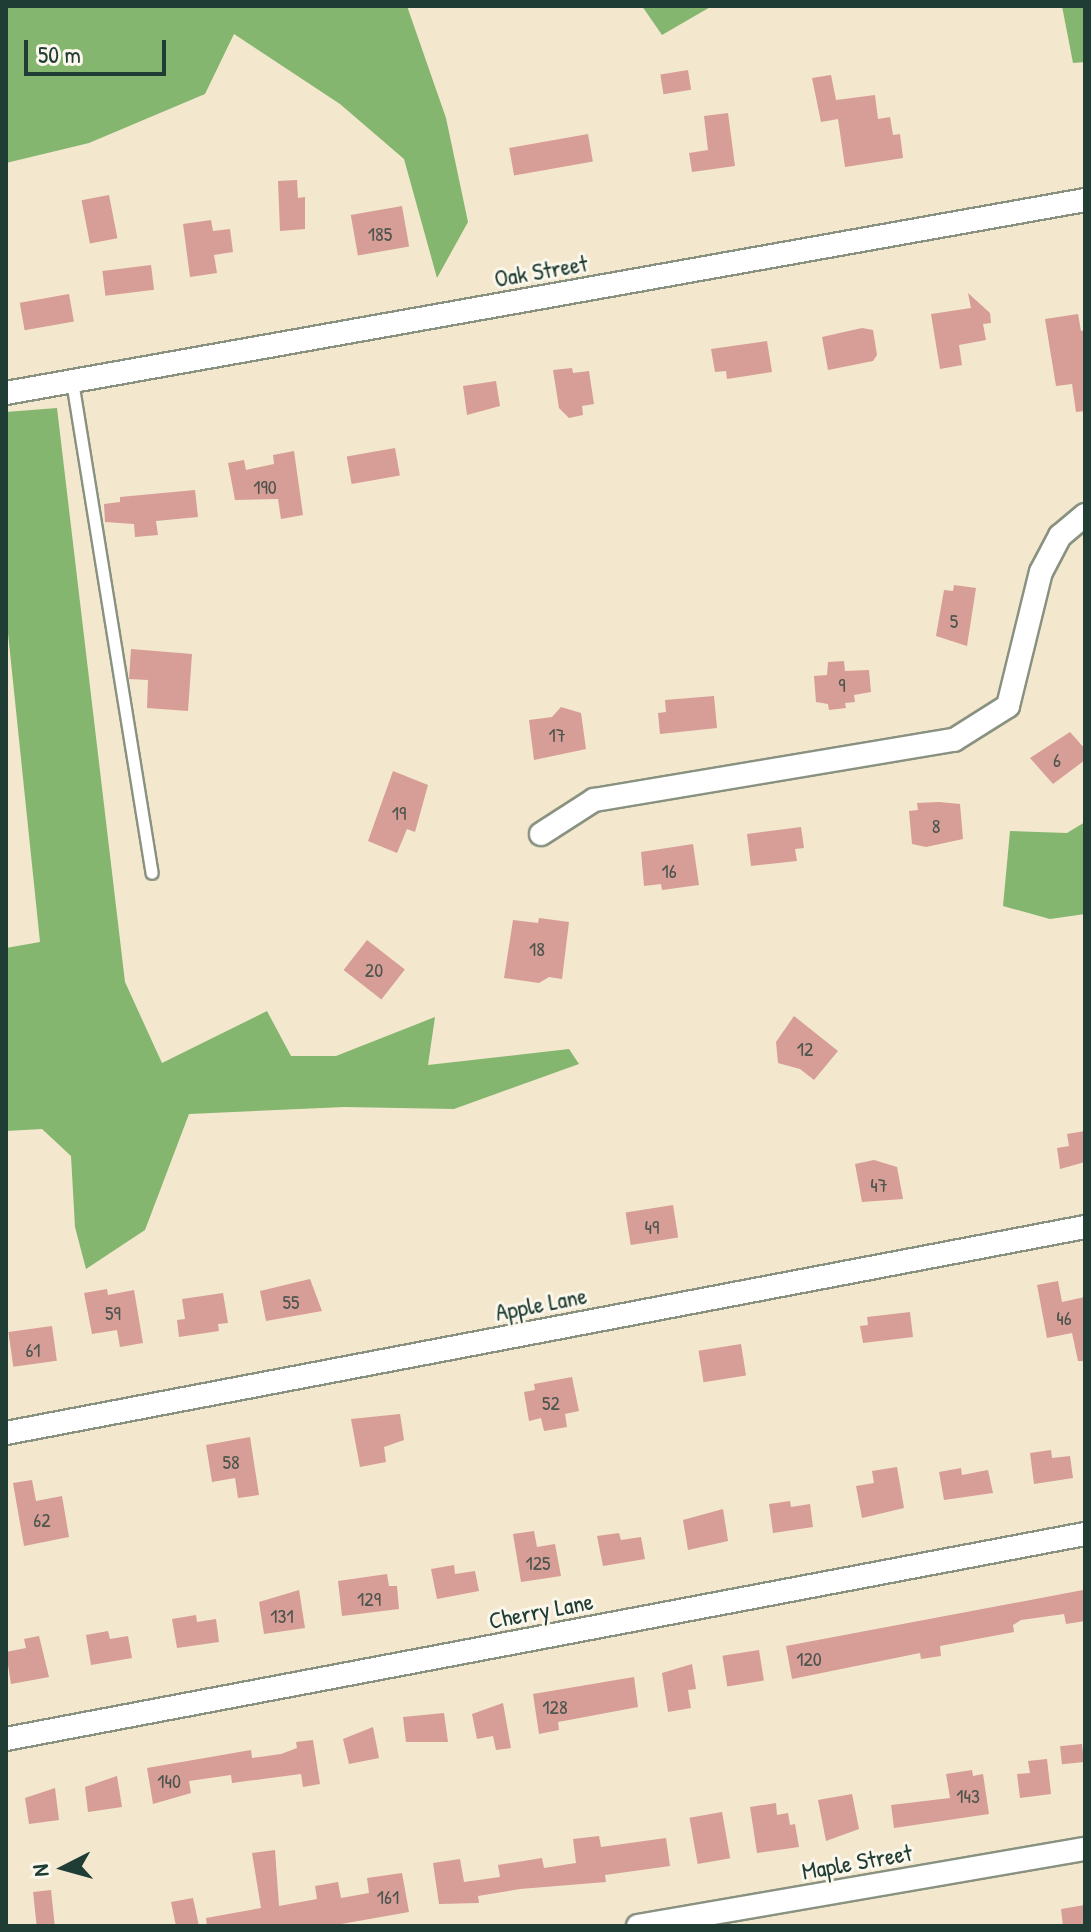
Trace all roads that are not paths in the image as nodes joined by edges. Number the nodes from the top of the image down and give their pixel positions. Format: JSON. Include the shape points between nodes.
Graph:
{"nodes":[{"id":1,"x":1085,"y":200,"type":"edge"},
{"id":2,"x":72,"y":381,"type":"junction"},
{"id":3,"x":6,"y":393,"type":"edge"},
{"id":4,"x":1085,"y":515,"type":"edge"},
{"id":5,"x":541,"y":834,"type":"dead end"},
{"id":6,"x":152,"y":873,"type":"dead end"},
{"id":7,"x":1085,"y":1227,"type":"edge"},
{"id":8,"x":6,"y":1433,"type":"edge"},
{"id":9,"x":1085,"y":1534,"type":"edge"},
{"id":10,"x":6,"y":1739,"type":"edge"},
{"id":11,"x":1085,"y":1849,"type":"edge"},
{"id":12,"x":638,"y":1926,"type":"edge"}],
"edges":[{"from":1,"to":2,"type":"street","name":"Oak Street"},
{"from":2,"to":3,"type":"street","name":"Oak Street"},
{"from":2,"to":6,"type":"lane"},
{"from":4,"to":5,"type":"street","via":[[1060,536],[1041,572],[1008,706],[954,740],[594,800]]},
{"from":7,"to":8,"type":"street","name":"Apple Lane"},
{"from":9,"to":10,"type":"street","name":"Cherry Lane"},
{"from":11,"to":12,"type":"street","name":"Maple Street"}]}
